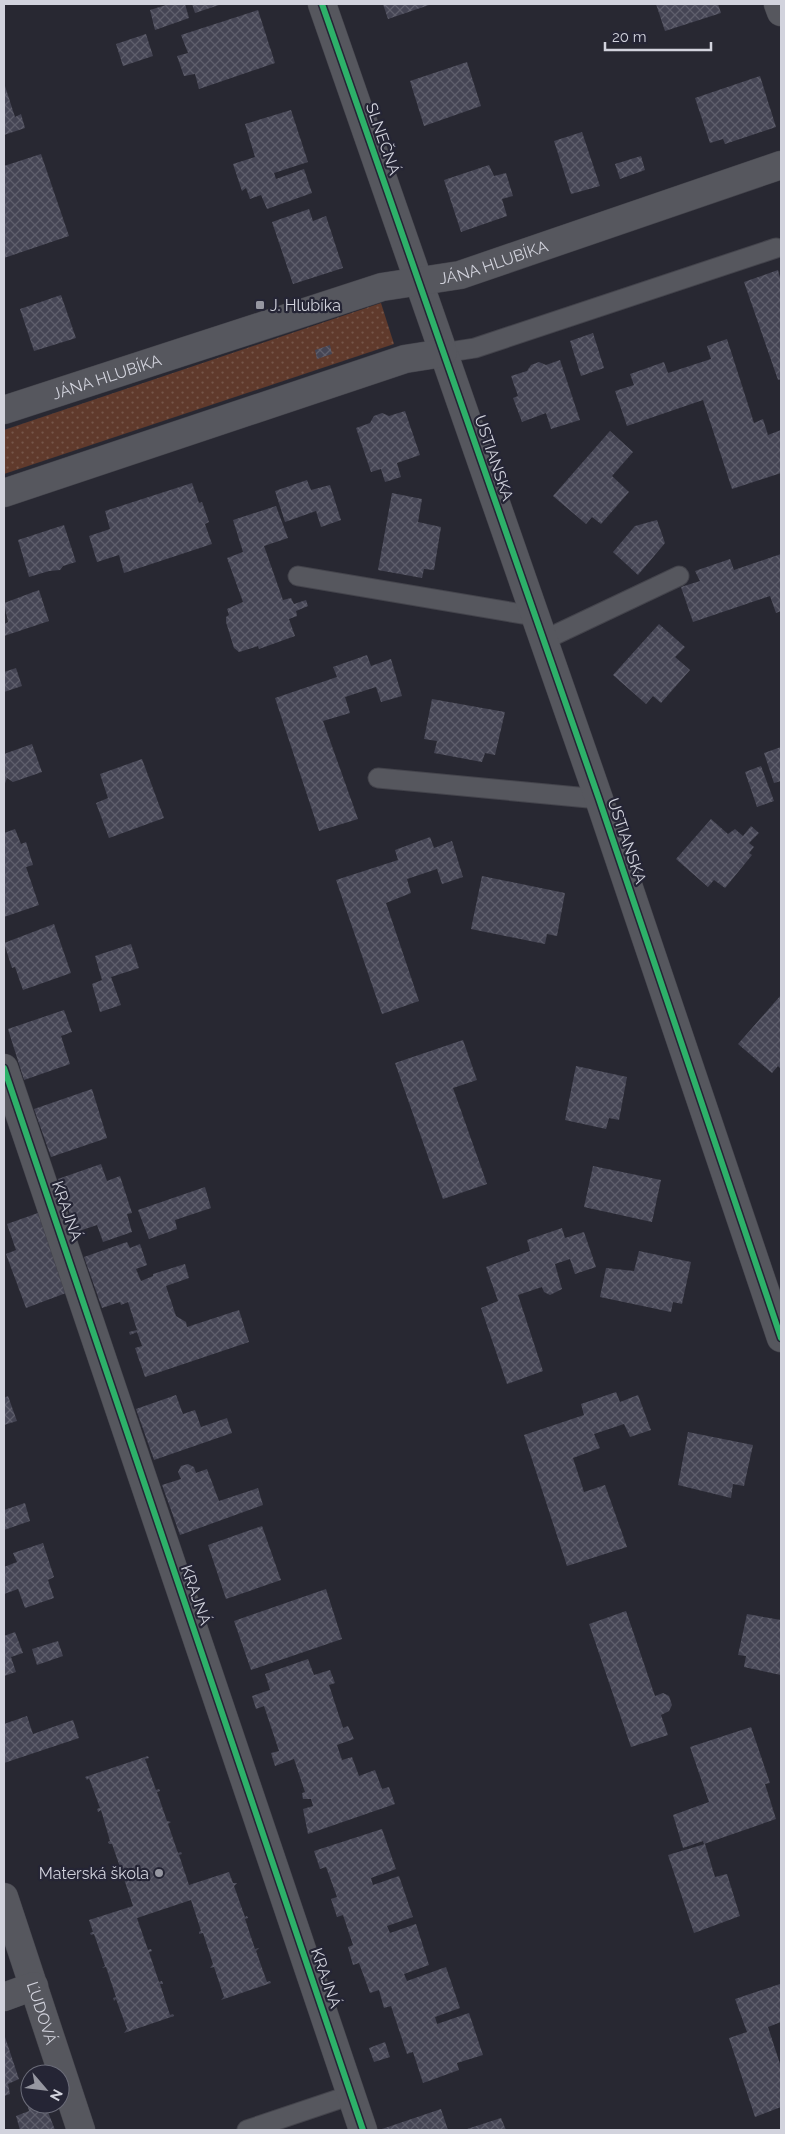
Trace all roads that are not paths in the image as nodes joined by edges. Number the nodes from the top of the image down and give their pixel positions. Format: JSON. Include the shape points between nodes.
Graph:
{"nodes":[{"id":1,"x":322,"y":4,"type":"edge"},
{"id":2,"x":778,"y":4,"type":"edge"},
{"id":3,"x":781,"y":12,"type":"edge"},
{"id":4,"x":781,"y":166,"type":"edge"},
{"id":5,"x":776,"y":248,"type":"dead end"},
{"id":6,"x":418,"y":283,"type":"junction"},
{"id":7,"x":443,"y":353,"type":"junction"},
{"id":8,"x":4,"y":408,"type":"edge"},
{"id":9,"x":4,"y":493,"type":"edge"},
{"id":10,"x":298,"y":576,"type":"dead end"},
{"id":11,"x":679,"y":576,"type":"dead end"},
{"id":12,"x":538,"y":629,"type":"junction"},
{"id":13,"x":378,"y":778,"type":"dead end"},
{"id":14,"x":598,"y":799,"type":"junction"},
{"id":15,"x":4,"y":1068,"type":"edge"},
{"id":16,"x":781,"y":1338,"type":"edge"},
{"id":17,"x":4,"y":1897,"type":"edge"},
{"id":18,"x":34,"y":1986,"type":"junction"},
{"id":19,"x":4,"y":1997,"type":"edge"},
{"id":20,"x":351,"y":2095,"type":"junction"},
{"id":21,"x":81,"y":2130,"type":"edge"},
{"id":22,"x":247,"y":2130,"type":"edge"},
{"id":23,"x":363,"y":2130,"type":"edge"}],
"edges":[{"from":1,"to":6,"type":"street","name":"SLNEČNÁ"},
{"from":2,"to":3,"type":"street"},
{"from":4,"to":6,"type":"street","name":"JÁNA HLUBÍKA","via":[[460,275]]},
{"from":5,"to":7,"type":"lane","via":[[475,348]]},
{"from":6,"to":7,"type":"street","name":"SLNEČNÁ"},
{"from":6,"to":8,"type":"street","name":"JÁNA HLUBÍKA","via":[[382,287]]},
{"from":7,"to":9,"type":"street","via":[[405,360]]},
{"from":7,"to":12,"type":"street","name":"USTIANSKA"},
{"from":10,"to":12,"type":"lane"},
{"from":11,"to":12,"type":"lane"},
{"from":12,"to":14,"type":"street","name":"USTIANSKA"},
{"from":13,"to":14,"type":"lane"},
{"from":14,"to":16,"type":"street","name":"USTIANSKA"},
{"from":15,"to":20,"type":"street","name":"KRAJNÁ"},
{"from":17,"to":18,"type":"street","name":"ĽUDOVÁ"},
{"from":18,"to":19,"type":"street"},
{"from":18,"to":21,"type":"street","name":"ĽUDOVÁ"},
{"from":20,"to":22,"type":"lane"},
{"from":20,"to":23,"type":"street","name":"KRAJNÁ"}]}
